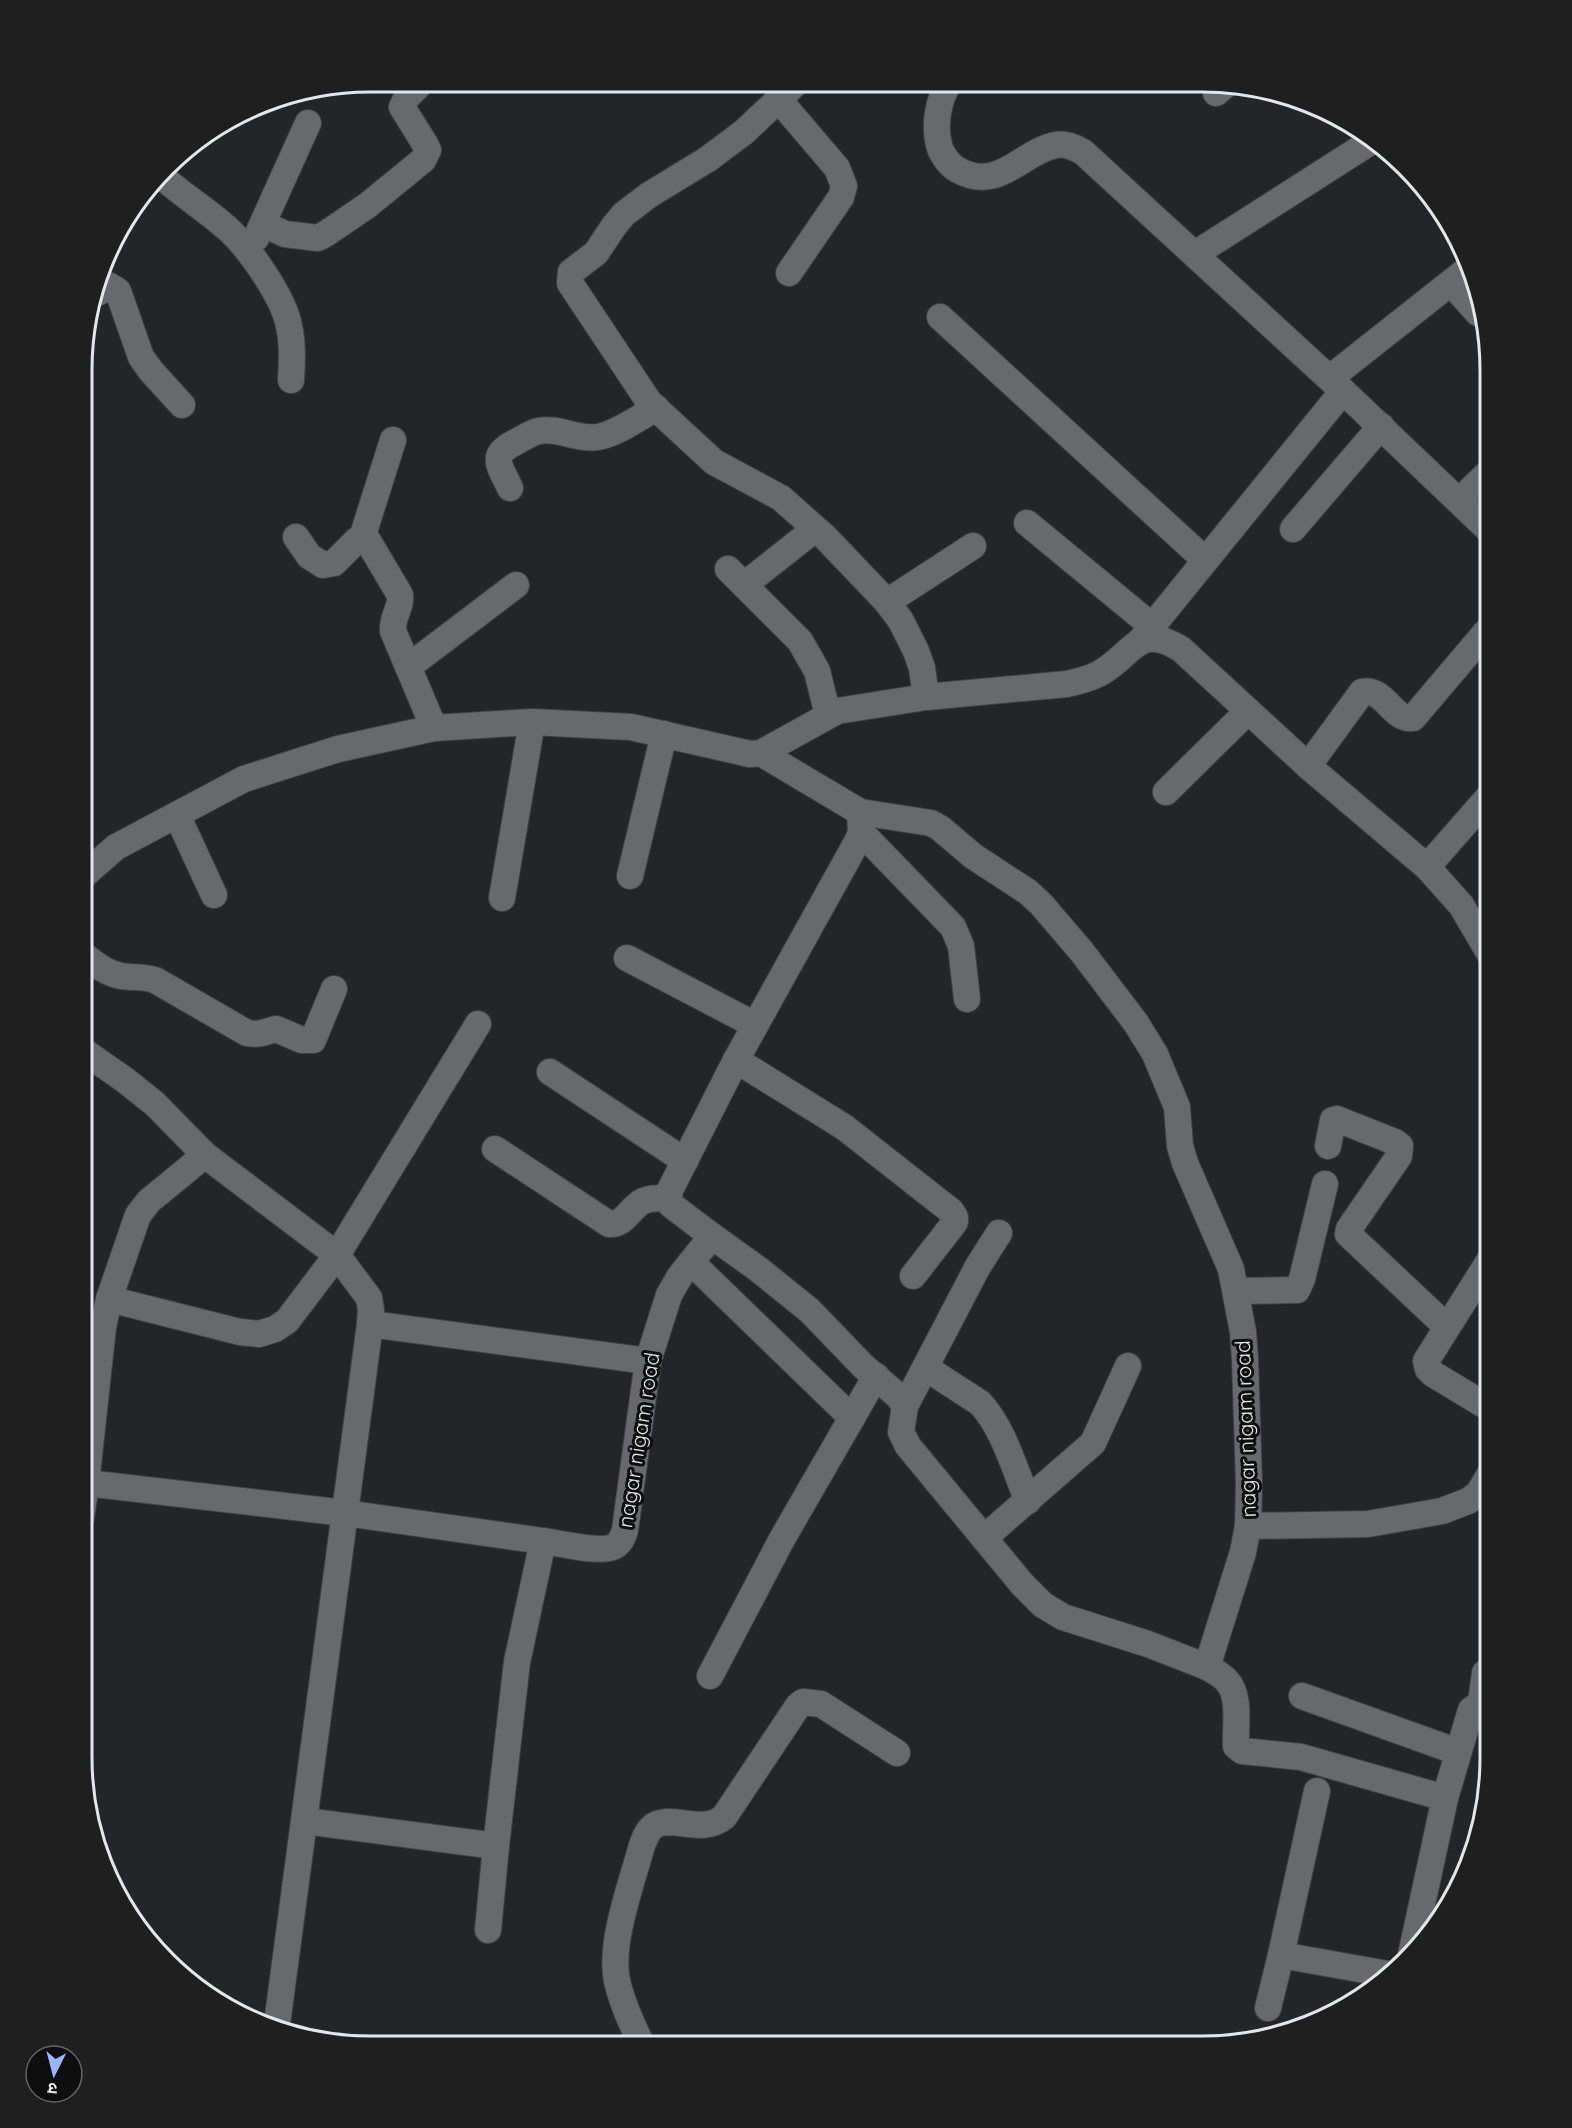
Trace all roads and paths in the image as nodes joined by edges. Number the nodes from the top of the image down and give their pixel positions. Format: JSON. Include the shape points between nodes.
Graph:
{"nodes":[{"id":1,"x":412,"y":92,"type":"edge"},
{"id":2,"x":787,"y":92,"type":"edge"},
{"id":3,"x":946,"y":92,"type":"edge"},
{"id":4,"x":779,"y":100,"type":"junction"},
{"id":5,"x":308,"y":123,"type":"dead end"},
{"id":6,"x":1365,"y":144,"type":"edge"},
{"id":7,"x":166,"y":180,"type":"edge"},
{"id":8,"x":263,"y":224,"type":"junction"},
{"id":9,"x":249,"y":252,"type":"junction"},
{"id":10,"x":1195,"y":254,"type":"junction"},
{"id":11,"x":789,"y":273,"type":"dead end"},
{"id":12,"x":1459,"y":276,"type":"edge"},
{"id":13,"x":103,"y":290,"type":"edge"},
{"id":14,"x":1472,"y":301,"type":"edge"},
{"id":15,"x":940,"y":317,"type":"dead end"},
{"id":16,"x":291,"y":380,"type":"dead end"},
{"id":17,"x":1336,"y":384,"type":"junction"},
{"id":18,"x":182,"y":405,"type":"dead end"},
{"id":19,"x":656,"y":408,"type":"junction"},
{"id":20,"x":1381,"y":426,"type":"junction"},
{"id":21,"x":393,"y":440,"type":"dead end"},
{"id":22,"x":1480,"y":481,"type":"edge"},
{"id":23,"x":510,"y":488,"type":"dead end"},
{"id":24,"x":1460,"y":501,"type":"junction"},
{"id":25,"x":1480,"y":521,"type":"edge"},
{"id":26,"x":1027,"y":523,"type":"dead end"},
{"id":27,"x":815,"y":529,"type":"junction"},
{"id":28,"x":1293,"y":529,"type":"dead end"},
{"id":29,"x":296,"y":537,"type":"dead end"},
{"id":30,"x":362,"y":538,"type":"junction"},
{"id":31,"x":974,"y":546,"type":"dead end"},
{"id":32,"x":1205,"y":560,"type":"junction"},
{"id":33,"x":516,"y":585,"type":"dead end"},
{"id":34,"x":886,"y":602,"type":"junction"},
{"id":35,"x":1147,"y":633,"type":"junction"},
{"id":36,"x":1480,"y":639,"type":"edge"},
{"id":37,"x":408,"y":668,"type":"junction"},
{"id":38,"x":926,"y":697,"type":"junction"},
{"id":39,"x":1248,"y":711,"type":"junction"},
{"id":40,"x":828,"y":715,"type":"junction"},
{"id":41,"x":532,"y":722,"type":"junction"},
{"id":42,"x":434,"y":728,"type":"junction"},
{"id":43,"x":664,"y":734,"type":"junction"},
{"id":44,"x":761,"y":753,"type":"junction"},
{"id":45,"x":1308,"y":766,"type":"junction"},
{"id":46,"x":1166,"y":792,"type":"dead end"},
{"id":47,"x":1480,"y":807,"type":"edge"},
{"id":48,"x":177,"y":815,"type":"junction"},
{"id":49,"x":860,"y":822,"type":"junction"},
{"id":50,"x":92,"y":867,"type":"edge"},
{"id":51,"x":1427,"y":867,"type":"junction"},
{"id":52,"x":630,"y":876,"type":"dead end"},
{"id":53,"x":214,"y":895,"type":"dead end"},
{"id":54,"x":502,"y":898,"type":"dead end"},
{"id":55,"x":1480,"y":937,"type":"edge"},
{"id":56,"x":627,"y":958,"type":"dead end"},
{"id":57,"x":92,"y":962,"type":"edge"},
{"id":58,"x":334,"y":989,"type":"dead end"},
{"id":59,"x":967,"y":999,"type":"dead end"},
{"id":60,"x":478,"y":1024,"type":"dead end"},
{"id":61,"x":755,"y":1025,"type":"junction"},
{"id":62,"x":92,"y":1057,"type":"edge"},
{"id":63,"x":736,"y":1060,"type":"junction"},
{"id":64,"x":550,"y":1072,"type":"dead end"},
{"id":65,"x":1328,"y":1146,"type":"dead end"},
{"id":66,"x":495,"y":1149,"type":"dead end"},
{"id":67,"x":205,"y":1155,"type":"junction"},
{"id":68,"x":685,"y":1161,"type":"junction"},
{"id":69,"x":1325,"y":1184,"type":"dead end"},
{"id":70,"x":669,"y":1198,"type":"junction"},
{"id":71,"x":999,"y":1233,"type":"dead end"},
{"id":72,"x":712,"y":1236,"type":"junction"},
{"id":73,"x":337,"y":1255,"type":"junction"},
{"id":74,"x":691,"y":1262,"type":"junction"},
{"id":75,"x":1480,"y":1275,"type":"edge"},
{"id":76,"x":913,"y":1276,"type":"dead end"},
{"id":77,"x":1236,"y":1291,"type":"junction"},
{"id":78,"x":109,"y":1299,"type":"junction"},
{"id":79,"x":370,"y":1324,"type":"junction"},
{"id":80,"x":1447,"y":1327,"type":"junction"},
{"id":81,"x":648,"y":1361,"type":"junction"},
{"id":82,"x":1128,"y":1366,"type":"dead end"},
{"id":83,"x":926,"y":1368,"type":"junction"},
{"id":84,"x":876,"y":1376,"type":"junction"},
{"id":85,"x":1480,"y":1402,"type":"edge"},
{"id":86,"x":905,"y":1406,"type":"junction"},
{"id":87,"x":852,"y":1418,"type":"junction"},
{"id":88,"x":92,"y":1428,"type":"edge"},
{"id":89,"x":92,"y":1484,"type":"edge"},
{"id":90,"x":1480,"y":1491,"type":"edge"},
{"id":91,"x":1028,"y":1501,"type":"junction"},
{"id":92,"x":345,"y":1514,"type":"junction"},
{"id":93,"x":1248,"y":1526,"type":"junction"},
{"id":94,"x":984,"y":1538,"type":"junction"},
{"id":95,"x":543,"y":1541,"type":"junction"},
{"id":96,"x":1207,"y":1667,"type":"junction"},
{"id":97,"x":710,"y":1676,"type":"dead end"},
{"id":98,"x":1302,"y":1696,"type":"dead end"},
{"id":99,"x":1480,"y":1706,"type":"edge"},
{"id":100,"x":1458,"y":1752,"type":"junction"},
{"id":101,"x":897,"y":1753,"type":"dead end"},
{"id":102,"x":1317,"y":1791,"type":"dead end"},
{"id":103,"x":1445,"y":1798,"type":"junction"},
{"id":104,"x":305,"y":1821,"type":"junction"},
{"id":105,"x":496,"y":1846,"type":"junction"},
{"id":106,"x":488,"y":1930,"type":"dead end"},
{"id":107,"x":1415,"y":1939,"type":"edge"},
{"id":108,"x":1281,"y":1954,"type":"junction"},
{"id":109,"x":1380,"y":1973,"type":"edge"},
{"id":110,"x":1268,"y":2008,"type":"dead end"},
{"id":111,"x":277,"y":2021,"type":"edge"},
{"id":112,"x":638,"y":2036,"type":"edge"}],
"edges":[{"from":1,"to":8,"type":"street","via":[[402,107],[428,150],[423,160],[368,205],[318,237],[285,234]]},
{"from":2,"to":4,"type":"street"},
{"from":3,"to":10,"type":"street","via":[[936,134],[940,151],[955,169],[983,178],[1004,172],[1051,146],[1073,147]]},
{"from":4,"to":11,"type":"street","via":[[837,168],[844,186]]},
{"from":4,"to":19,"type":"street","via":[[708,159],[624,214],[596,253],[571,272],[570,283]]},
{"from":5,"to":8,"type":"street"},
{"from":6,"to":10,"type":"street"},
{"from":7,"to":9,"type":"street","via":[[229,230]]},
{"from":8,"to":9,"type":"street"},
{"from":9,"to":16,"type":"street","via":[[286,313]]},
{"from":10,"to":17,"type":"street"},
{"from":12,"to":14,"type":"street"},
{"from":12,"to":17,"type":"street"},
{"from":13,"to":18,"type":"street","via":[[110,286],[118,291],[141,357]]},
{"from":15,"to":32,"type":"street"},
{"from":17,"to":20,"type":"street"},
{"from":17,"to":32,"type":"street"},
{"from":19,"to":23,"type":"street","via":[[602,437],[546,430],[504,448],[498,459]]},
{"from":19,"to":27,"type":"street","via":[[714,462],[781,498]]},
{"from":20,"to":24,"type":"street"},
{"from":20,"to":28,"type":"street"},
{"from":21,"to":30,"type":"street"},
{"from":22,"to":24,"type":"street"},
{"from":24,"to":25,"type":"street"},
{"from":26,"to":35,"type":"street"},
{"from":27,"to":34,"type":"street"},
{"from":27,"to":40,"type":"street","via":[[736,577],[800,641],[817,671]]},
{"from":29,"to":30,"type":"street","via":[[309,556],[329,566]]},
{"from":30,"to":37,"type":"street","via":[[368,541],[400,595],[393,631]]},
{"from":31,"to":34,"type":"street"},
{"from":32,"to":35,"type":"street"},
{"from":33,"to":37,"type":"street"},
{"from":34,"to":38,"type":"street","via":[[916,651]]},
{"from":35,"to":38,"type":"street","via":[[1101,673],[1084,680]]},
{"from":35,"to":39,"type":"street","via":[[1181,650]]},
{"from":36,"to":45,"type":"street","via":[[1413,718],[1403,717],[1377,694],[1362,692]]},
{"from":37,"to":42,"type":"street"},
{"from":38,"to":40,"type":"street"},
{"from":39,"to":45,"type":"street"},
{"from":39,"to":46,"type":"street"},
{"from":40,"to":44,"type":"street"},
{"from":41,"to":42,"type":"street"},
{"from":41,"to":43,"type":"street","via":[[631,727]]},
{"from":41,"to":54,"type":"street"},
{"from":42,"to":48,"type":"street","via":[[338,749],[244,779]]},
{"from":43,"to":44,"type":"street","via":[[741,753]]},
{"from":43,"to":52,"type":"street"},
{"from":44,"to":49,"type":"street","name":"nagar nigam road"},
{"from":45,"to":51,"type":"street"},
{"from":47,"to":51,"type":"street"},
{"from":48,"to":50,"type":"street","via":[[116,847]]},
{"from":48,"to":53,"type":"street"},
{"from":49,"to":59,"type":"street","via":[[953,927],[961,946]]},
{"from":49,"to":61,"type":"street"},
{"from":49,"to":77,"type":"street","name":"nagar nigam road","via":[[924,821],[940,828],[972,856],[1028,892],[1082,952],[1155,1054],[1178,1107],[1185,1163],[1231,1269]]},
{"from":51,"to":55,"type":"street","via":[[1461,905]]},
{"from":56,"to":61,"type":"street"},
{"from":57,"to":58,"type":"street","via":[[110,973],[155,980],[256,1035],[276,1029],[302,1040],[313,1040]]},
{"from":60,"to":73,"type":"street"},
{"from":61,"to":63,"type":"street"},
{"from":62,"to":67,"type":"street","via":[[155,1104]]},
{"from":63,"to":68,"type":"street"},
{"from":63,"to":76,"type":"street","via":[[844,1127],[951,1211],[955,1222]]},
{"from":64,"to":68,"type":"street"},
{"from":65,"to":80,"type":"street","via":[[1333,1120],[1337,1119],[1400,1146],[1399,1156],[1348,1234]]},
{"from":66,"to":70,"type":"street","via":[[609,1224],[621,1222],[640,1202]]},
{"from":67,"to":73,"type":"street"},
{"from":67,"to":78,"type":"street","via":[[149,1201],[138,1215]]},
{"from":68,"to":70,"type":"street"},
{"from":69,"to":77,"type":"street","via":[[1297,1290]]},
{"from":70,"to":72,"type":"street","via":[[678,1212]]},
{"from":71,"to":83,"type":"street"},
{"from":72,"to":74,"type":"street","name":"nagar nigam road"},
{"from":72,"to":84,"type":"street","via":[[810,1310]]},
{"from":73,"to":78,"type":"street","via":[[287,1321],[259,1334]]},
{"from":73,"to":79,"type":"street","via":[[369,1298]]},
{"from":74,"to":81,"type":"street","name":"nagar nigam road","via":[[669,1295]]},
{"from":74,"to":87,"type":"street"},
{"from":75,"to":80,"type":"street"},
{"from":77,"to":93,"type":"street","name":"nagar nigam road","via":[[1245,1359]]},
{"from":78,"to":88,"type":"street"},
{"from":79,"to":81,"type":"street"},
{"from":79,"to":92,"type":"street"},
{"from":80,"to":85,"type":"street","via":[[1426,1361],[1428,1369]]},
{"from":81,"to":95,"type":"street","name":"nagar nigam road","via":[[622,1540],[601,1549]]},
{"from":82,"to":91,"type":"street","via":[[1093,1443]]},
{"from":83,"to":86,"type":"street"},
{"from":83,"to":91,"type":"street","via":[[986,1409]]},
{"from":84,"to":86,"type":"street"},
{"from":84,"to":87,"type":"street"},
{"from":86,"to":94,"type":"street","via":[[901,1424],[904,1440]]},
{"from":87,"to":97,"type":"street"},
{"from":89,"to":92,"type":"street"},
{"from":90,"to":93,"type":"street","via":[[1468,1501],[1442,1511],[1368,1524]]},
{"from":91,"to":94,"type":"street"},
{"from":92,"to":95,"type":"street"},
{"from":92,"to":104,"type":"street"},
{"from":93,"to":96,"type":"street","name":"nagar nigam road"},
{"from":94,"to":96,"type":"street","via":[[1022,1584],[1062,1617]]},
{"from":95,"to":105,"type":"street","via":[[517,1662]]},
{"from":96,"to":103,"type":"street","via":[[1232,1688],[1236,1746],[1242,1751],[1301,1757]]},
{"from":98,"to":100,"type":"street"},
{"from":99,"to":100,"type":"street","via":[[1471,1710]]},
{"from":100,"to":103,"type":"street"},
{"from":101,"to":112,"type":"street","via":[[821,1704],[803,1701],[717,1823],[663,1823],[648,1832],[617,1937],[615,1958],[617,1980]]},
{"from":102,"to":108,"type":"street"},
{"from":103,"to":107,"type":"street"},
{"from":104,"to":105,"type":"street"},
{"from":104,"to":111,"type":"street"},
{"from":105,"to":106,"type":"street"},
{"from":108,"to":109,"type":"street"},
{"from":108,"to":110,"type":"street"}]}
